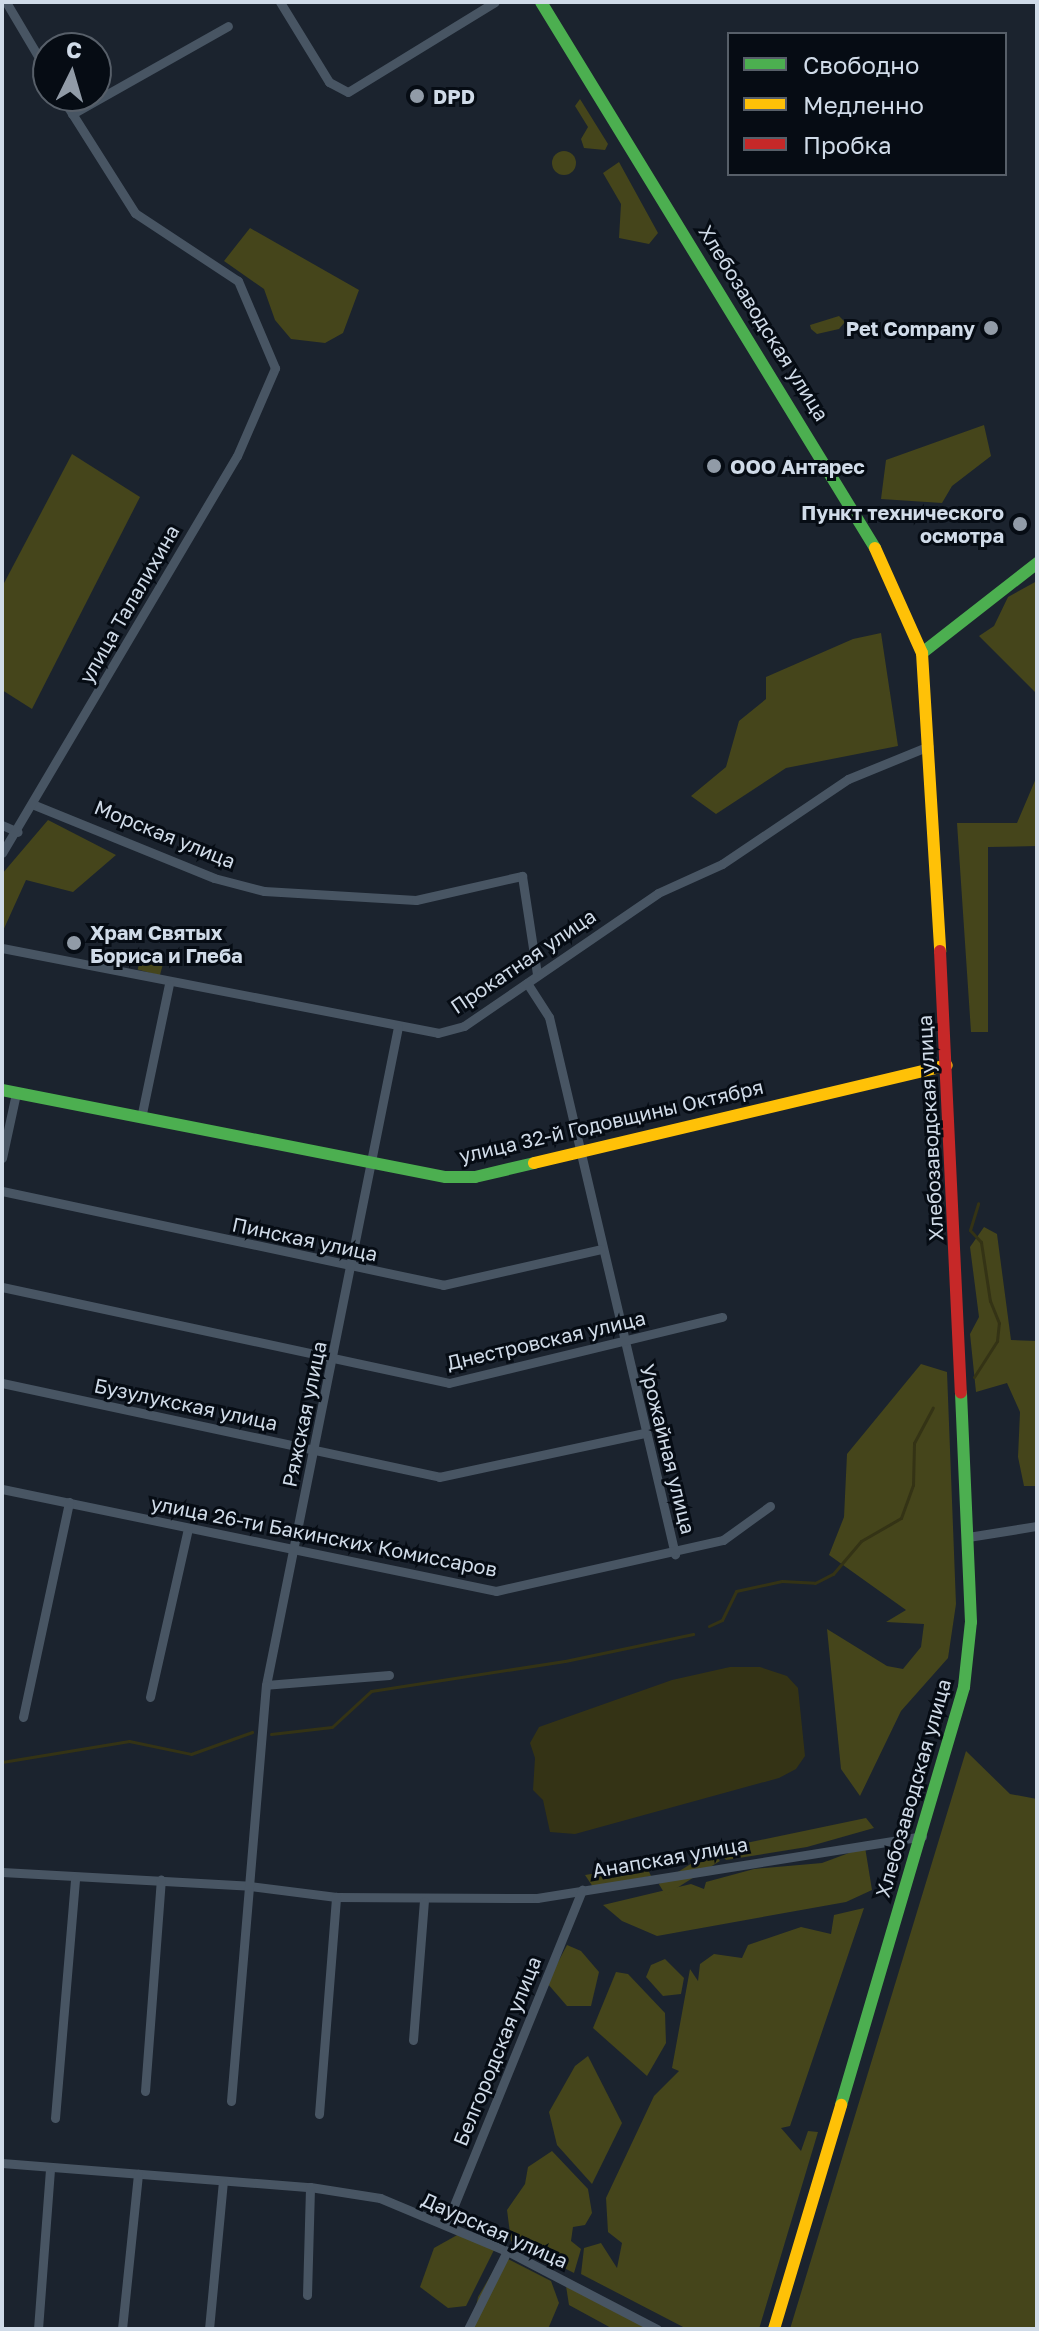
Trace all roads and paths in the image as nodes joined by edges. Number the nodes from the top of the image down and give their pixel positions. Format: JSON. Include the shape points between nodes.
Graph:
{"nodes":[{"id":1,"x":6,"y":2,"type":"edge"},
{"id":2,"x":280,"y":2,"type":"edge"},
{"id":3,"x":495,"y":2,"type":"edge"},
{"id":4,"x":541,"y":2,"type":"edge"},
{"id":5,"x":228,"y":26,"type":"dead end"},
{"id":6,"x":32,"y":46,"type":"edge"},
{"id":7,"x":72,"y":114,"type":"joint"},
{"id":8,"x":1037,"y":563,"type":"edge"},
{"id":9,"x":922,"y":653,"type":"junction"},
{"id":10,"x":929,"y":746,"type":"junction"},
{"id":11,"x":32,"y":804,"type":"junction"},
{"id":12,"x":2,"y":825,"type":"edge"},
{"id":13,"x":18,"y":832,"type":"junction"},
{"id":14,"x":2,"y":853,"type":"edge"},
{"id":15,"x":2,"y":948,"type":"edge"},
{"id":16,"x":537,"y":974,"type":"junction"},
{"id":17,"x":527,"y":983,"type":"junction"},
{"id":18,"x":169,"y":984,"type":"junction"},
{"id":19,"x":398,"y":1027,"type":"junction"},
{"id":20,"x":947,"y":1065,"type":"junction"},
{"id":21,"x":2,"y":1090,"type":"edge"},
{"id":22,"x":16,"y":1093,"type":"junction"},
{"id":23,"x":141,"y":1118,"type":"junction"},
{"id":24,"x":581,"y":1150,"type":"junction"},
{"id":25,"x":2,"y":1158,"type":"edge"},
{"id":26,"x":372,"y":1165,"type":"junction"},
{"id":27,"x":2,"y":1191,"type":"edge"},
{"id":28,"x":601,"y":1249,"type":"junction"},
{"id":29,"x":350,"y":1267,"type":"junction"},
{"id":30,"x":2,"y":1287,"type":"edge"},
{"id":31,"x":722,"y":1317,"type":"dead end"},
{"id":32,"x":624,"y":1341,"type":"junction"},
{"id":33,"x":335,"y":1360,"type":"junction"},
{"id":34,"x":2,"y":1383,"type":"edge"},
{"id":35,"x":644,"y":1433,"type":"junction"},
{"id":36,"x":315,"y":1450,"type":"junction"},
{"id":37,"x":2,"y":1489,"type":"edge"},
{"id":38,"x":69,"y":1502,"type":"junction"},
{"id":39,"x":770,"y":1506,"type":"dead end"},
{"id":40,"x":1037,"y":1526,"type":"edge"},
{"id":41,"x":188,"y":1528,"type":"junction"},
{"id":42,"x":968,"y":1537,"type":"junction"},
{"id":43,"x":293,"y":1549,"type":"junction"},
{"id":44,"x":675,"y":1554,"type":"junction"},
{"id":45,"x":389,"y":1675,"type":"dead end"},
{"id":46,"x":266,"y":1685,"type":"junction"},
{"id":47,"x":150,"y":1697,"type":"dead end"},
{"id":48,"x":23,"y":1717,"type":"dead end"},
{"id":49,"x":922,"y":1836,"type":"junction"},
{"id":50,"x":2,"y":1872,"type":"edge"},
{"id":51,"x":75,"y":1878,"type":"junction"},
{"id":52,"x":161,"y":1880,"type":"junction"},
{"id":53,"x":250,"y":1886,"type":"junction"},
{"id":54,"x":582,"y":1890,"type":"junction"},
{"id":55,"x":336,"y":1897,"type":"junction"},
{"id":56,"x":424,"y":1901,"type":"junction"},
{"id":57,"x":413,"y":2040,"type":"dead end"},
{"id":58,"x":145,"y":2091,"type":"dead end"},
{"id":59,"x":231,"y":2101,"type":"dead end"},
{"id":60,"x":319,"y":2114,"type":"dead end"},
{"id":61,"x":55,"y":2118,"type":"dead end"},
{"id":62,"x":2,"y":2163,"type":"edge"},
{"id":63,"x":50,"y":2168,"type":"junction"},
{"id":64,"x":138,"y":2174,"type":"junction"},
{"id":65,"x":223,"y":2182,"type":"junction"},
{"id":66,"x":310,"y":2187,"type":"junction"},
{"id":67,"x":446,"y":2225,"type":"junction"},
{"id":68,"x":507,"y":2251,"type":"junction"},
{"id":69,"x":307,"y":2295,"type":"dead end"},
{"id":70,"x":38,"y":2329,"type":"edge"},
{"id":71,"x":122,"y":2329,"type":"edge"},
{"id":72,"x":209,"y":2329,"type":"edge"},
{"id":73,"x":468,"y":2329,"type":"edge"},
{"id":74,"x":657,"y":2329,"type":"edge"},
{"id":75,"x":774,"y":2329,"type":"edge"}],
"edges":[{"from":1,"to":6,"type":"street"},
{"from":2,"to":3,"type":"street","via":[[329,82],[348,92]]},
{"from":4,"to":9,"type":"main road","name":"Хлебозаводская улица","via":[[868,534]]},
{"from":5,"to":7,"type":"street"},
{"from":7,"to":11,"type":"street","name":"улица Талалихина","via":[[135,213],[238,281],[275,368],[237,456]]},
{"from":8,"to":9,"type":"main road"},
{"from":9,"to":10,"type":"main road","name":"Хлебозаводская улица"},
{"from":10,"to":16,"type":"street","name":"Прокатная улица","via":[[848,779],[722,864],[658,893]]},
{"from":10,"to":20,"type":"main road","name":"Хлебозаводская улица"},
{"from":11,"to":13,"type":"street","name":"улица Талалихина"},
{"from":11,"to":16,"type":"street","name":"Морская улица","via":[[214,878],[264,891],[416,900],[522,876]]},
{"from":12,"to":13,"type":"street"},
{"from":13,"to":14,"type":"street","name":"улица Талалихина"},
{"from":15,"to":18,"type":"street","name":"Прокатная улица"},
{"from":16,"to":17,"type":"street","name":"Прокатная улица"},
{"from":17,"to":19,"type":"street","name":"Прокатная улица","via":[[464,1026],[438,1033]]},
{"from":17,"to":24,"type":"street","name":"Урожайная улица","via":[[549,1017]]},
{"from":18,"to":19,"type":"street","name":"Прокатная улица"},
{"from":18,"to":23,"type":"street"},
{"from":19,"to":26,"type":"street","name":"Ряжская улица"},
{"from":20,"to":24,"type":"main road","name":"улица 32-й Годовщины Октября"},
{"from":20,"to":42,"type":"main road","name":"Хлебозаводская улица"},
{"from":21,"to":22,"type":"main road","name":"улица 32-й Годовщины Октября"},
{"from":22,"to":23,"type":"main road","name":"улица 32-й Годовщины Октября"},
{"from":22,"to":25,"type":"street"},
{"from":23,"to":26,"type":"main road","name":"улица 32-й Годовщины Октября"},
{"from":24,"to":26,"type":"main road","name":"улица 32-й Годовщины Октября","via":[[475,1177]]},
{"from":24,"to":28,"type":"street","name":"Урожайная улица"},
{"from":26,"to":29,"type":"street","name":"Ряжская улица"},
{"from":27,"to":29,"type":"street","name":"Пинская улица"},
{"from":28,"to":29,"type":"street","name":"Пинская улица","via":[[443,1285]]},
{"from":28,"to":32,"type":"street","name":"Урожайная улица"},
{"from":29,"to":33,"type":"street","name":"Ряжская улица"},
{"from":30,"to":33,"type":"street","name":"Днестровская улица"},
{"from":31,"to":32,"type":"street","name":"Днестровская улица"},
{"from":32,"to":33,"type":"street","name":"Днестровская улица","via":[[449,1383]]},
{"from":32,"to":35,"type":"street","name":"Урожайная улица"},
{"from":33,"to":36,"type":"street","name":"Ряжская улица"},
{"from":34,"to":36,"type":"street","name":"Бузулукская улица"},
{"from":35,"to":36,"type":"street","name":"Бузулукская улица","via":[[439,1477]]},
{"from":35,"to":44,"type":"street","name":"Урожайная улица"},
{"from":36,"to":43,"type":"street","name":"Ряжская улица"},
{"from":37,"to":38,"type":"street","name":"улица 26-ти Бакинских Комиссаров"},
{"from":38,"to":41,"type":"street","name":"улица 26-ти Бакинских Комиссаров"},
{"from":38,"to":48,"type":"street"},
{"from":39,"to":44,"type":"street","name":"улица 26-ти Бакинских Комиссаров","via":[[723,1540]]},
{"from":40,"to":42,"type":"street"},
{"from":41,"to":43,"type":"street","name":"улица 26-ти Бакинских Комиссаров"},
{"from":41,"to":47,"type":"street"},
{"from":42,"to":49,"type":"main road","name":"Хлебозаводская улица","via":[[971,1622],[964,1687]]},
{"from":43,"to":44,"type":"street","name":"улица 26-ти Бакинских Комиссаров","via":[[496,1591]]},
{"from":43,"to":46,"type":"street","name":"Ряжская улица"},
{"from":45,"to":46,"type":"street"},
{"from":46,"to":53,"type":"street","name":"Ряжская улица"},
{"from":49,"to":54,"type":"street","name":"Анапская улица"},
{"from":49,"to":75,"type":"main road","name":"Хлебозаводская улица"},
{"from":50,"to":51,"type":"street","name":"Анапская улица"},
{"from":51,"to":52,"type":"street","name":"Анапская улица"},
{"from":51,"to":61,"type":"street"},
{"from":52,"to":53,"type":"street","name":"Анапская улица"},
{"from":52,"to":58,"type":"street"},
{"from":53,"to":55,"type":"street","name":"Анапская улица"},
{"from":53,"to":59,"type":"street"},
{"from":54,"to":56,"type":"street","name":"Анапская улица","via":[[537,1898]]},
{"from":54,"to":67,"type":"street","name":"Белгородская улица"},
{"from":55,"to":56,"type":"street","name":"Анапская улица"},
{"from":55,"to":60,"type":"street"},
{"from":56,"to":57,"type":"street"},
{"from":62,"to":63,"type":"street","name":"Даурская улица"},
{"from":63,"to":64,"type":"street","name":"Даурская улица"},
{"from":63,"to":70,"type":"street"},
{"from":64,"to":65,"type":"street","name":"Даурская улица"},
{"from":64,"to":71,"type":"street"},
{"from":65,"to":66,"type":"street","name":"Даурская улица"},
{"from":65,"to":72,"type":"street"},
{"from":66,"to":67,"type":"street","name":"Даурская улица","via":[[380,2198]]},
{"from":66,"to":69,"type":"street"},
{"from":67,"to":68,"type":"street","name":"Даурская улица"},
{"from":68,"to":73,"type":"street"},
{"from":68,"to":74,"type":"street","name":"Даурская улица"}]}
